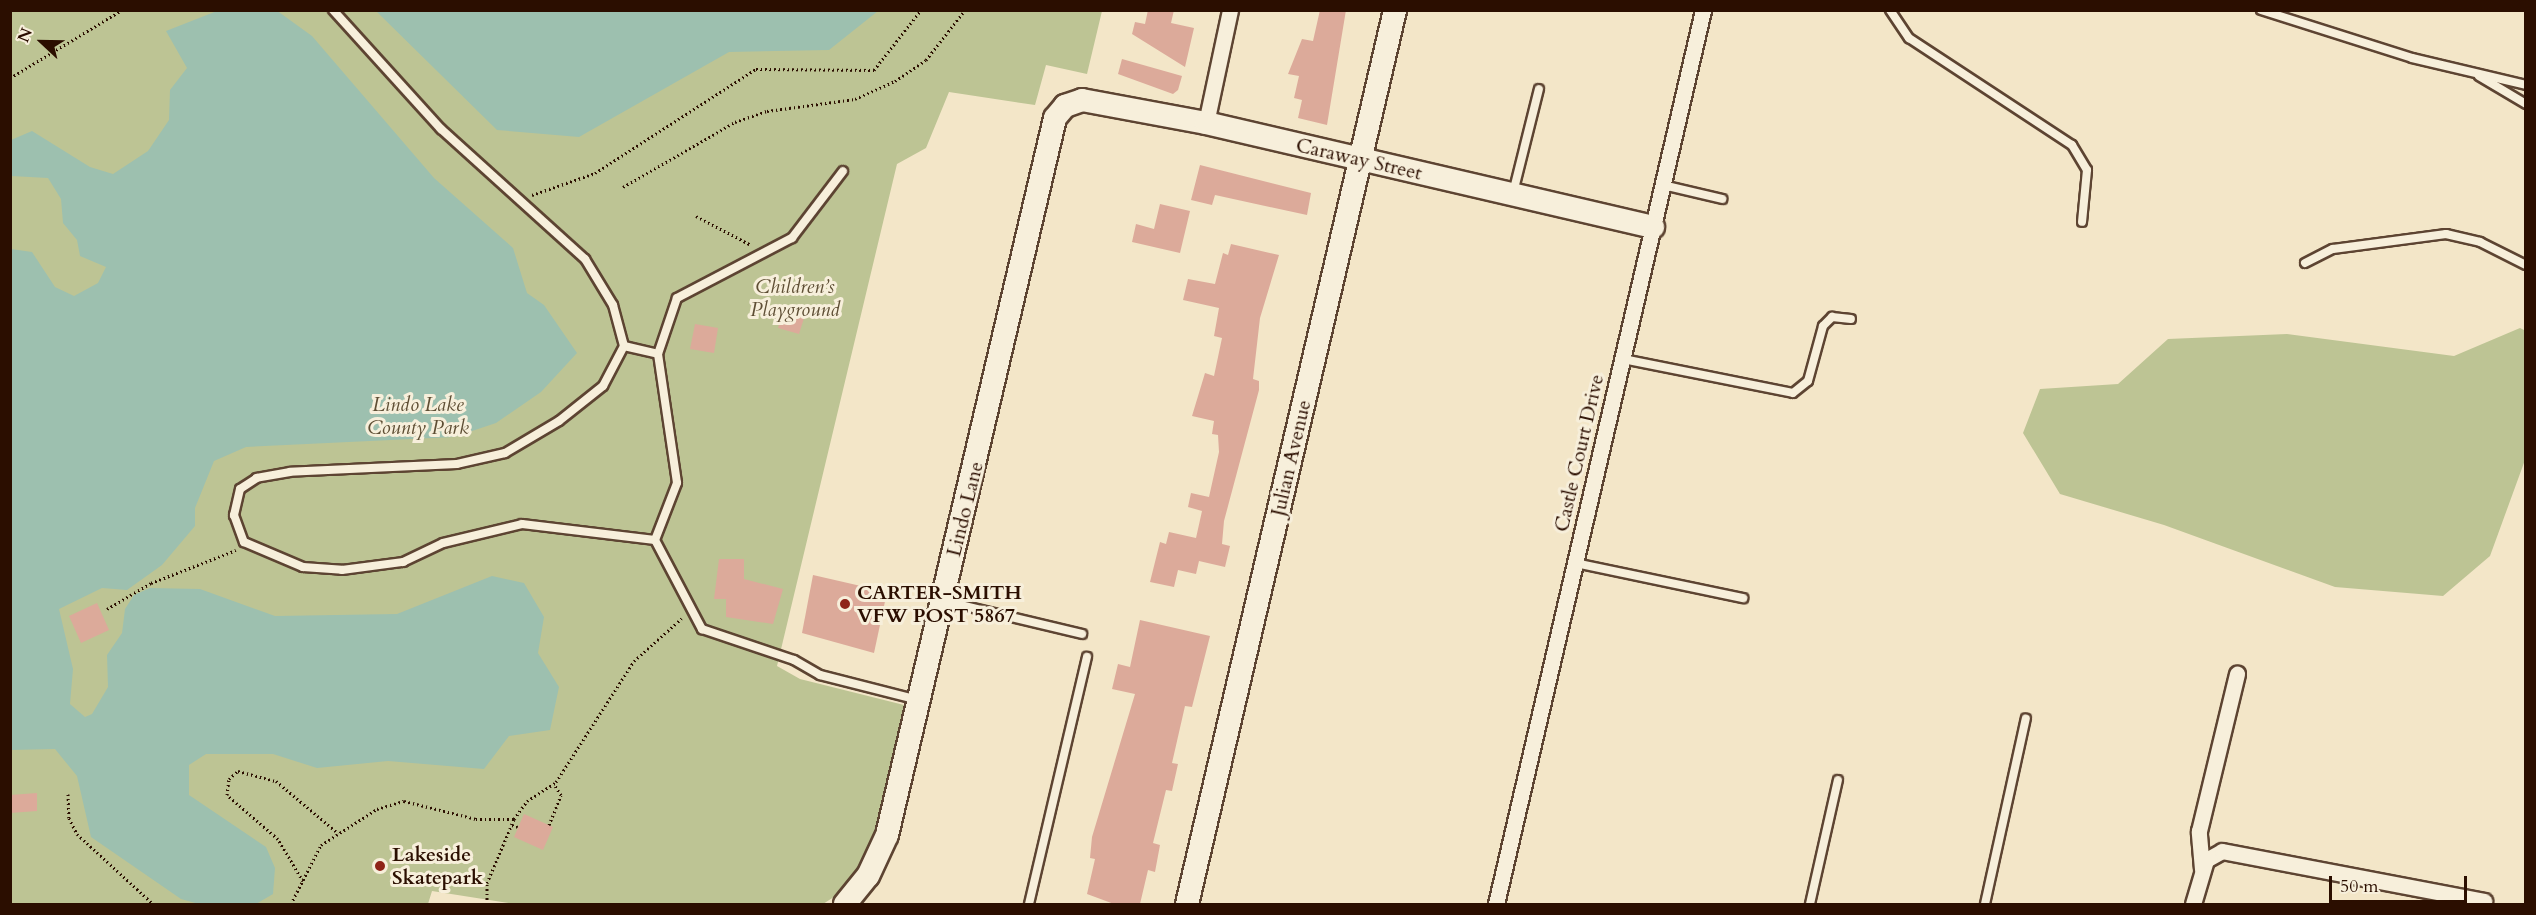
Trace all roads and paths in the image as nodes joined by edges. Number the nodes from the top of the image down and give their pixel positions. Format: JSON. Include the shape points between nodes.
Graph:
{"nodes":[{"id":1,"x":122,"y":10,"type":"edge"},
{"id":2,"x":333,"y":10,"type":"edge"},
{"id":3,"x":921,"y":10,"type":"edge"},
{"id":4,"x":965,"y":10,"type":"edge"},
{"id":5,"x":1230,"y":10,"type":"edge"},
{"id":6,"x":1395,"y":10,"type":"edge"},
{"id":7,"x":1702,"y":10,"type":"edge"},
{"id":8,"x":1890,"y":10,"type":"edge"},
{"id":9,"x":2261,"y":10,"type":"edge"},
{"id":10,"x":2472,"y":72,"type":"junction"},
{"id":11,"x":10,"y":78,"type":"edge"},
{"id":12,"x":2526,"y":85,"type":"edge"},
{"id":13,"x":1539,"y":89,"type":"dead end"},
{"id":14,"x":2526,"y":104,"type":"edge"},
{"id":15,"x":1065,"y":106,"type":"joint"},
{"id":16,"x":1206,"y":123,"type":"junction"},
{"id":17,"x":1361,"y":160,"type":"junction"},
{"id":18,"x":843,"y":171,"type":"dead end"},
{"id":19,"x":1663,"y":185,"type":"junction"},
{"id":20,"x":623,"y":186,"type":"dead end"},
{"id":21,"x":1513,"y":195,"type":"junction"},
{"id":22,"x":1722,"y":199,"type":"dead end"},
{"id":23,"x":519,"y":200,"type":"junction"},
{"id":24,"x":696,"y":216,"type":"dead end"},
{"id":25,"x":2082,"y":222,"type":"dead end"},
{"id":26,"x":1653,"y":227,"type":"junction"},
{"id":27,"x":759,"y":252,"type":"junction"},
{"id":28,"x":2305,"y":262,"type":"dead end"},
{"id":29,"x":2526,"y":265,"type":"edge"},
{"id":30,"x":1851,"y":319,"type":"dead end"},
{"id":31,"x":624,"y":346,"type":"junction"},
{"id":32,"x":658,"y":354,"type":"junction"},
{"id":33,"x":1623,"y":359,"type":"junction"},
{"id":34,"x":655,"y":540,"type":"junction"},
{"id":35,"x":244,"y":542,"type":"junction"},
{"id":36,"x":1575,"y":563,"type":"junction"},
{"id":37,"x":1743,"y":598,"type":"dead end"},
{"id":38,"x":943,"y":601,"type":"junction"},
{"id":39,"x":107,"y":609,"type":"dead end"},
{"id":40,"x":692,"y":613,"type":"junction"},
{"id":41,"x":1082,"y":634,"type":"dead end"},
{"id":42,"x":1087,"y":657,"type":"dead end"},
{"id":43,"x":2237,"y":674,"type":"dead end"},
{"id":44,"x":919,"y":700,"type":"junction"},
{"id":45,"x":2026,"y":718,"type":"dead end"},
{"id":46,"x":1838,"y":780,"type":"dead end"},
{"id":47,"x":554,"y":784,"type":"junction"},
{"id":48,"x":68,"y":794,"type":"dead end"},
{"id":49,"x":514,"y":819,"type":"junction"},
{"id":50,"x":512,"y":825,"type":"junction"},
{"id":51,"x":549,"y":825,"type":"dead end"},
{"id":52,"x":518,"y":827,"type":"dead end"},
{"id":53,"x":338,"y":833,"type":"junction"},
{"id":54,"x":2202,"y":869,"type":"junction"},
{"id":55,"x":303,"y":881,"type":"junction"},
{"id":56,"x":2484,"y":901,"type":"dead end"},
{"id":57,"x":153,"y":904,"type":"edge"},
{"id":58,"x":291,"y":904,"type":"edge"},
{"id":59,"x":487,"y":904,"type":"edge"},
{"id":60,"x":845,"y":904,"type":"edge"},
{"id":61,"x":1029,"y":904,"type":"edge"},
{"id":62,"x":1187,"y":904,"type":"edge"},
{"id":63,"x":1496,"y":904,"type":"edge"},
{"id":64,"x":1810,"y":904,"type":"edge"},
{"id":65,"x":1985,"y":904,"type":"edge"},
{"id":66,"x":2193,"y":904,"type":"edge"}],
"edges":[{"from":1,"to":11,"type":"path"},
{"from":2,"to":23,"type":"lane","via":[[441,129]]},
{"from":3,"to":23,"type":"path","via":[[874,70],[756,69],[595,173]]},
{"from":4,"to":20,"type":"path","via":[[926,60],[895,81],[855,99],[767,111],[735,122]]},
{"from":5,"to":16,"type":"street"},
{"from":6,"to":17,"type":"street","name":"Julian Avenue"},
{"from":7,"to":19,"type":"street","name":"Castle Court Drive"},
{"from":8,"to":25,"type":"lane","via":[[1909,38],[2072,146],[2087,170]]},
{"from":9,"to":10,"type":"lane"},
{"from":10,"to":12,"type":"lane"},
{"from":10,"to":14,"type":"lane"},
{"from":13,"to":21,"type":"lane"},
{"from":15,"to":16,"type":"street","name":"Caraway Street","via":[[1082,100]]},
{"from":15,"to":38,"type":"street","name":"Lindo Lane","via":[[1055,118]]},
{"from":16,"to":17,"type":"street","name":"Caraway Street"},
{"from":17,"to":21,"type":"street","name":"Caraway Street"},
{"from":17,"to":62,"type":"street","name":"Julian Avenue"},
{"from":18,"to":27,"type":"lane","via":[[792,238]]},
{"from":19,"to":22,"type":"lane"},
{"from":19,"to":26,"type":"street","name":"Castle Court Drive"},
{"from":21,"to":26,"type":"street","name":"Caraway Street"},
{"from":23,"to":31,"type":"lane","via":[[585,259],[614,305]]},
{"from":24,"to":27,"type":"path"},
{"from":26,"to":33,"type":"street","name":"Castle Court Drive"},
{"from":27,"to":32,"type":"lane","via":[[677,298]]},
{"from":28,"to":29,"type":"lane","via":[[2333,249],[2446,234],[2480,242]]},
{"from":30,"to":33,"type":"lane","via":[[1832,317],[1824,326],[1808,381],[1793,393]]},
{"from":31,"to":32,"type":"lane"},
{"from":31,"to":35,"type":"lane","via":[[603,386],[559,421],[505,453],[457,464],[290,472],[257,478],[240,489],[234,515]]},
{"from":32,"to":34,"type":"lane","via":[[677,483]]},
{"from":33,"to":36,"type":"street","name":"Castle Court Drive"},
{"from":34,"to":35,"type":"lane","via":[[522,524],[443,543],[403,562],[342,570],[303,567]]},
{"from":34,"to":40,"type":"lane"},
{"from":35,"to":39,"type":"path","via":[[232,555],[151,583]]},
{"from":36,"to":37,"type":"lane"},
{"from":36,"to":63,"type":"street","name":"Castle Court Drive"},
{"from":38,"to":41,"type":"lane"},
{"from":38,"to":44,"type":"street","name":"Lindo Lane"},
{"from":40,"to":44,"type":"lane","via":[[702,629],[794,660],[820,675]]},
{"from":40,"to":47,"type":"path","via":[[671,623],[634,661]]},
{"from":42,"to":61,"type":"lane"},
{"from":43,"to":54,"type":"street","via":[[2199,831]]},
{"from":44,"to":60,"type":"street","name":"Lindo Lane","via":[[887,835],[868,876]]},
{"from":45,"to":65,"type":"lane"},
{"from":46,"to":64,"type":"lane"},
{"from":47,"to":49,"type":"path","via":[[527,801]]},
{"from":47,"to":51,"type":"path","via":[[561,795]]},
{"from":48,"to":57,"type":"path","via":[[69,818],[76,834]]},
{"from":49,"to":50,"type":"path"},
{"from":49,"to":53,"type":"path","via":[[476,819],[404,801],[377,809]]},
{"from":50,"to":52,"type":"path"},
{"from":50,"to":59,"type":"path","via":[[487,883]]},
{"from":53,"to":55,"type":"path","via":[[321,845]]},
{"from":53,"to":55,"type":"path","via":[[267,777],[238,771],[229,779],[227,795],[278,839]]},
{"from":54,"to":56,"type":"street","via":[[2210,855],[2222,851]]},
{"from":54,"to":66,"type":"street"},
{"from":55,"to":58,"type":"path"}]}
